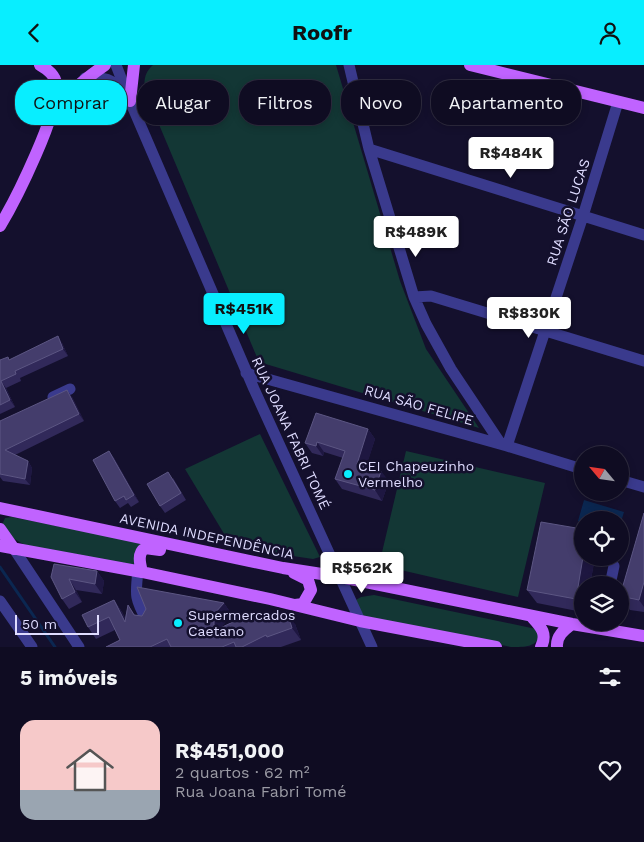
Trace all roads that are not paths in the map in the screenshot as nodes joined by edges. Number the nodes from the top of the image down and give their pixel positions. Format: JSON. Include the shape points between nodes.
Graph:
{"nodes":[{"id":1,"x":40,"y":65,"type":"edge"},
{"id":2,"x":105,"y":65,"type":"edge"},
{"id":3,"x":116,"y":65,"type":"edge"},
{"id":4,"x":134,"y":65,"type":"edge"},
{"id":5,"x":349,"y":65,"type":"edge"},
{"id":6,"x":471,"y":65,"type":"edge"},
{"id":7,"x":85,"y":78,"type":"junction"},
{"id":8,"x":130,"y":101,"type":"junction"},
{"id":9,"x":618,"y":102,"type":"junction"},
{"id":10,"x":644,"y":108,"type":"edge"},
{"id":11,"x":47,"y":126,"type":"junction"},
{"id":12,"x":369,"y":149,"type":"junction"},
{"id":13,"x":583,"y":216,"type":"junction"},
{"id":14,"x":0,"y":226,"type":"edge"},
{"id":15,"x":644,"y":235,"type":"edge"},
{"id":16,"x":414,"y":297,"type":"junction"},
{"id":17,"x":544,"y":330,"type":"junction"},
{"id":18,"x":644,"y":361,"type":"edge"},
{"id":19,"x":246,"y":373,"type":"junction"},
{"id":20,"x":70,"y":389,"type":"dead end"},
{"id":21,"x":44,"y":401,"type":"edge"},
{"id":22,"x":504,"y":445,"type":"junction"},
{"id":23,"x":574,"y":467,"type":"edge"},
{"id":24,"x":629,"y":483,"type":"edge"},
{"id":25,"x":644,"y":487,"type":"edge"},
{"id":26,"x":0,"y":508,"type":"edge"},
{"id":27,"x":0,"y":529,"type":"edge"},
{"id":28,"x":0,"y":546,"type":"edge"},
{"id":29,"x":14,"y":549,"type":"junction"},
{"id":30,"x":192,"y":549,"type":"junction"},
{"id":31,"x":614,"y":566,"type":"dead end"},
{"id":32,"x":283,"y":568,"type":"junction"},
{"id":33,"x":140,"y":572,"type":"junction"},
{"id":34,"x":612,"y":576,"type":"edge"},
{"id":35,"x":341,"y":577,"type":"junction"},
{"id":36,"x":0,"y":601,"type":"edge"},
{"id":37,"x":295,"y":605,"type":"junction"},
{"id":38,"x":531,"y":616,"type":"junction"},
{"id":39,"x":147,"y":621,"type":"edge"},
{"id":40,"x":360,"y":621,"type":"junction"},
{"id":41,"x":572,"y":624,"type":"joint"},
{"id":42,"x":625,"y":631,"type":"edge"},
{"id":43,"x":644,"y":636,"type":"edge"},
{"id":44,"x":32,"y":647,"type":"edge"},
{"id":45,"x":79,"y":647,"type":"edge"},
{"id":46,"x":372,"y":647,"type":"edge"},
{"id":47,"x":496,"y":647,"type":"edge"},
{"id":48,"x":541,"y":647,"type":"edge"},
{"id":49,"x":557,"y":647,"type":"edge"}],
"edges":[{"from":1,"to":11,"type":"main road","via":[[55,79],[55,103]]},
{"from":2,"to":7,"type":"main road"},
{"from":3,"to":8,"type":"street","name":"RUA JOANA FABRI TOMÉ"},
{"from":4,"to":8,"type":"main road"},
{"from":5,"to":12,"type":"street"},
{"from":6,"to":9,"type":"main road"},
{"from":7,"to":8,"type":"street","via":[[98,77],[116,83]]},
{"from":7,"to":11,"type":"main road","via":[[63,100]]},
{"from":8,"to":19,"type":"street","name":"RUA JOANA FABRI TOMÉ"},
{"from":9,"to":10,"type":"main road"},
{"from":9,"to":13,"type":"street","name":"RUA SÃO LUCAS"},
{"from":11,"to":14,"type":"main road","via":[[14,203]]},
{"from":12,"to":13,"type":"street"},
{"from":12,"to":16,"type":"street"},
{"from":13,"to":15,"type":"street"},
{"from":13,"to":17,"type":"street","name":"RUA SÃO LUCAS"},
{"from":16,"to":17,"type":"street","via":[[431,296]]},
{"from":16,"to":22,"type":"street","via":[[451,369]]},
{"from":17,"to":18,"type":"street"},
{"from":17,"to":22,"type":"street","name":"RUA SÃO LUCAS"},
{"from":19,"to":22,"type":"street","name":"RUA SÃO FELIPE"},
{"from":19,"to":35,"type":"street","name":"RUA JOANA FABRI TOMÉ"},
{"from":20,"to":21,"type":"street"},
{"from":22,"to":23,"type":"street","name":"RUA SÃO FELIPE"},
{"from":24,"to":25,"type":"street"},
{"from":26,"to":30,"type":"main road","name":"AVENIDA INDEPENDÊNCIA"},
{"from":27,"to":29,"type":"main road"},
{"from":28,"to":29,"type":"main road"},
{"from":29,"to":33,"type":"main road"},
{"from":29,"to":45,"type":"street"},
{"from":30,"to":32,"type":"main road","name":"AVENIDA INDEPENDÊNCIA"},
{"from":30,"to":33,"type":"main road","via":[[166,551],[145,548],[141,550]]},
{"from":31,"to":34,"type":"street"},
{"from":32,"to":35,"type":"main road","name":"AVENIDA INDEPENDÊNCIA"},
{"from":32,"to":37,"type":"main road","via":[[308,580],[311,590],[303,604]]},
{"from":33,"to":37,"type":"main road"},
{"from":33,"to":39,"type":"street","via":[[135,593]]},
{"from":35,"to":38,"type":"main road","name":"AVENIDA INDEPENDÊNCIA"},
{"from":35,"to":40,"type":"street","name":"RUA JOANA FABRI TOMÉ"},
{"from":36,"to":44,"type":"street"},
{"from":37,"to":40,"type":"main road"},
{"from":38,"to":41,"type":"main road","name":"AVENIDA INDEPENDÊNCIA"},
{"from":38,"to":48,"type":"main road","via":[[543,631]]},
{"from":40,"to":46,"type":"street","name":"RUA JOANA FABRI TOMÉ"},
{"from":40,"to":47,"type":"main road"},
{"from":41,"to":49,"type":"main road","via":[[562,632]]},
{"from":42,"to":43,"type":"main road","name":"AVENIDA INDEPENDÊNCIA"}]}
